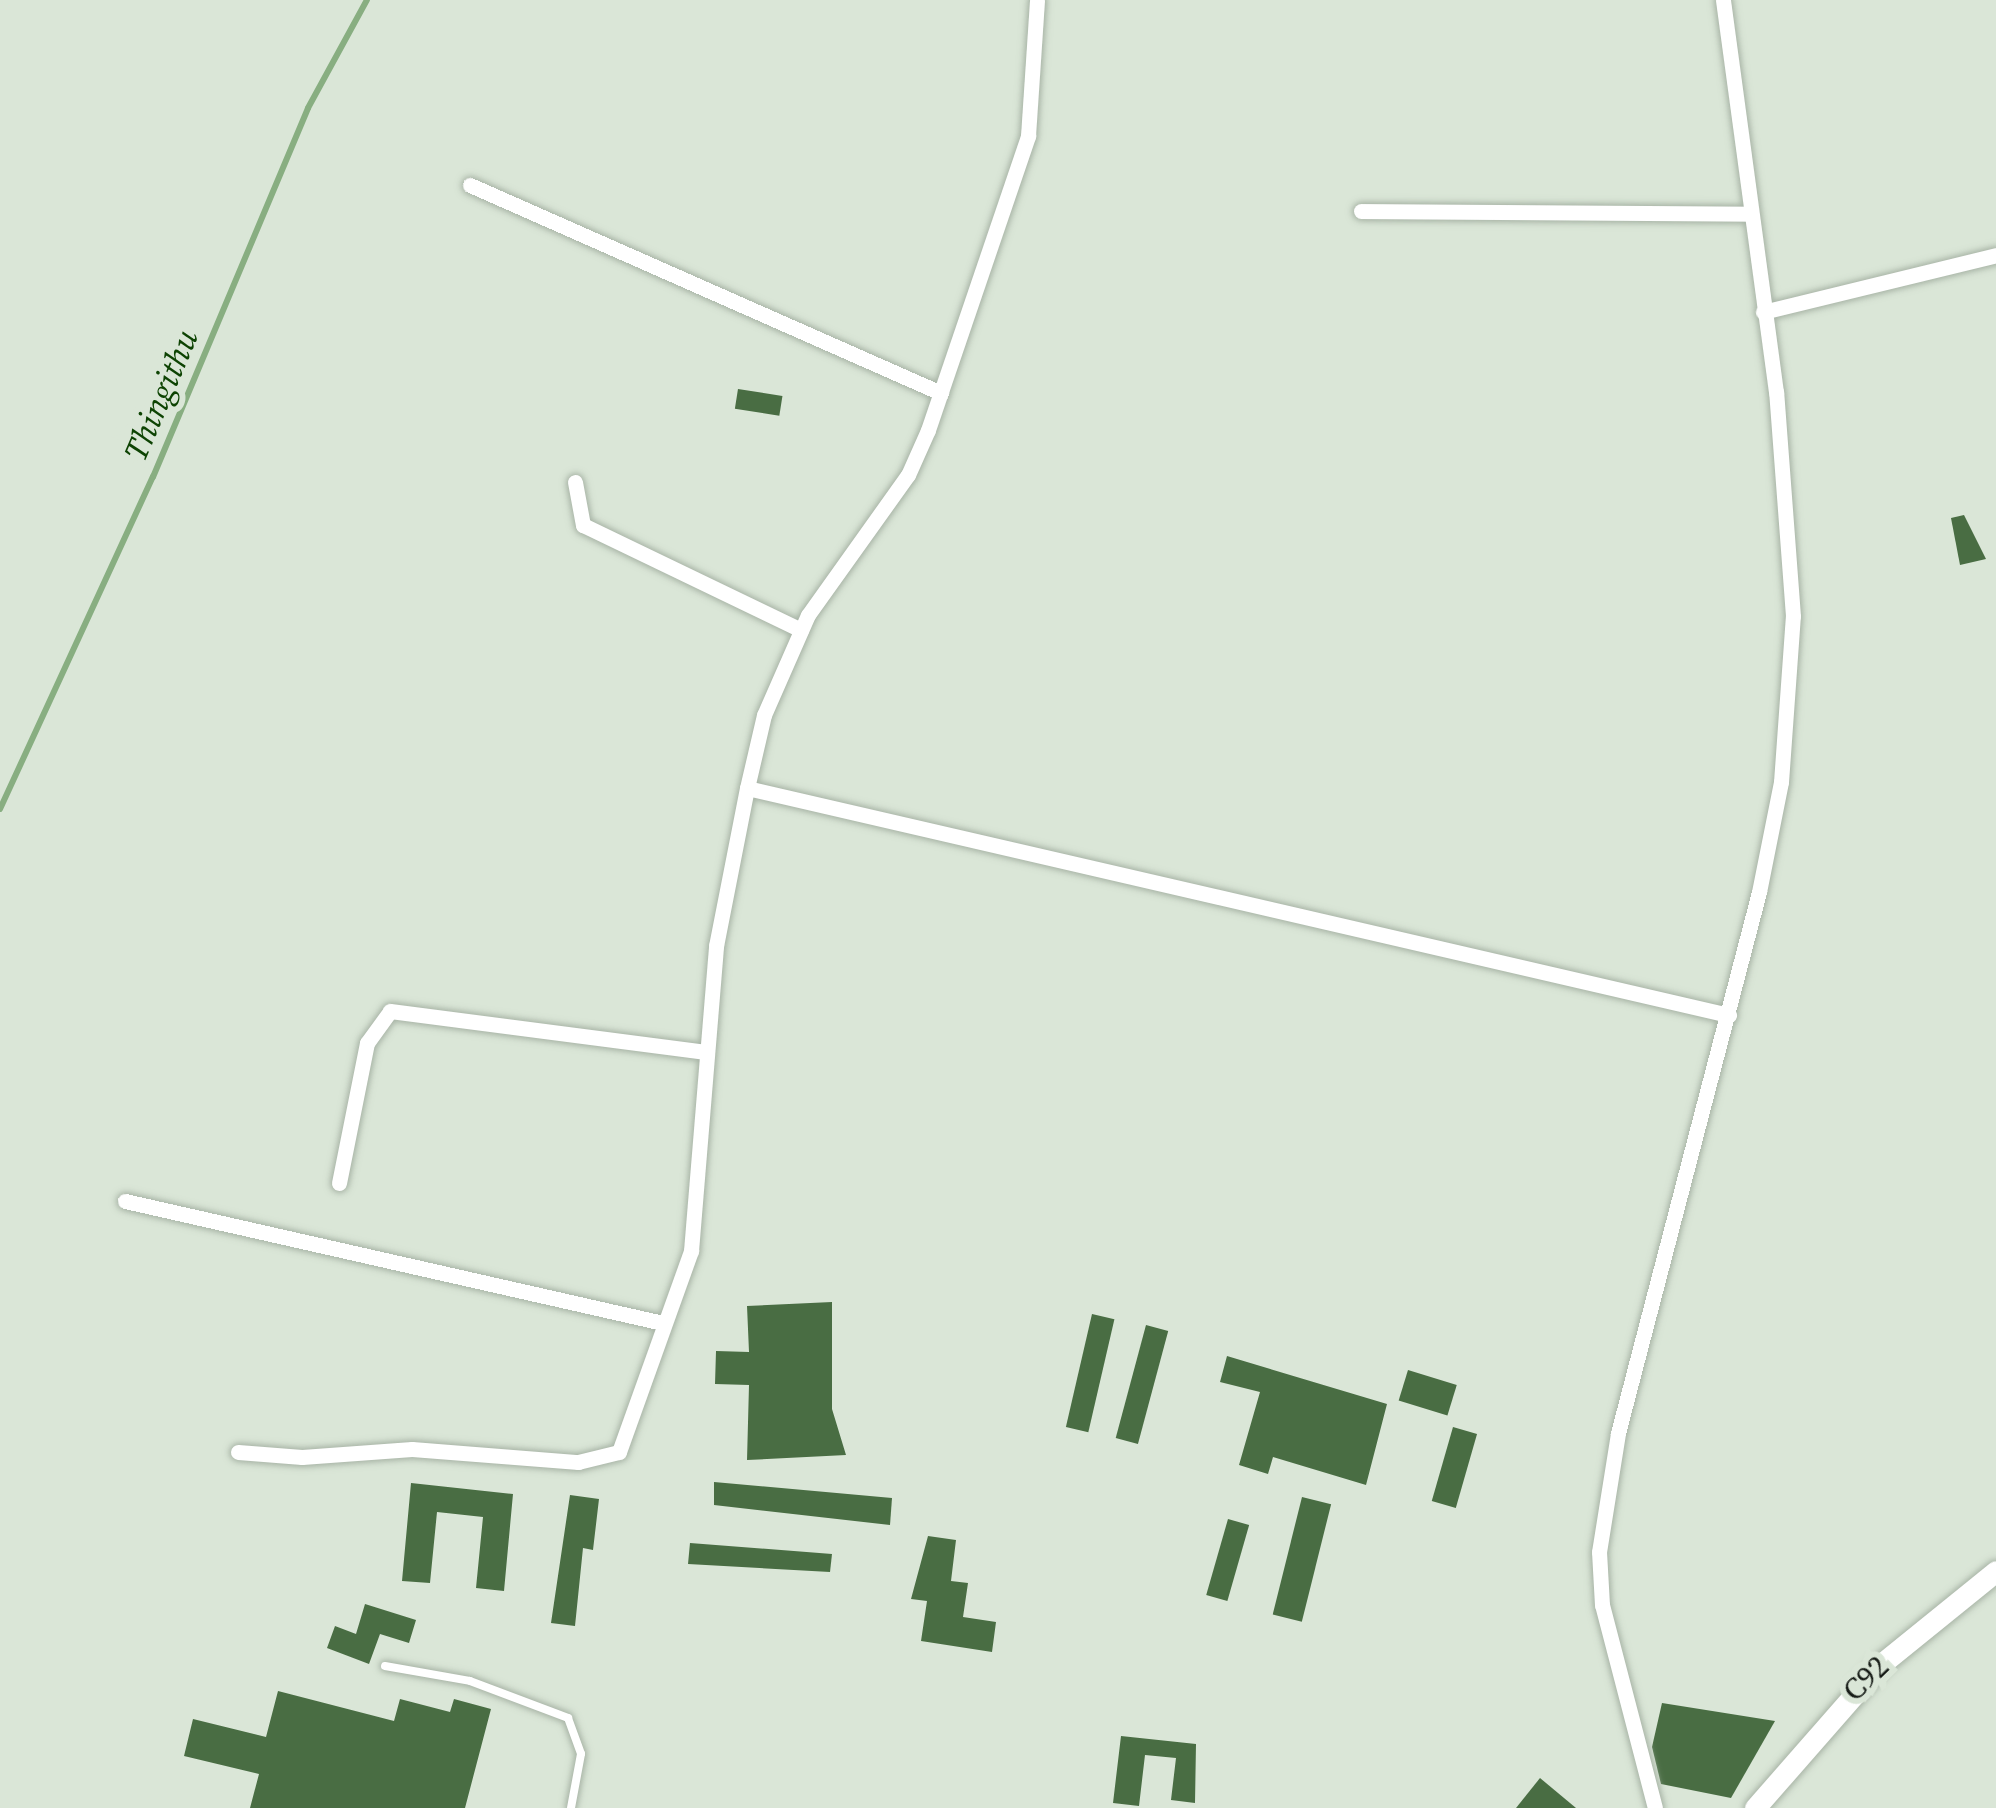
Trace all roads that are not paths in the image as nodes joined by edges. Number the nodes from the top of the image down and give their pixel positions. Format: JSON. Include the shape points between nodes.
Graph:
{"nodes":[{"id":1,"x":1036,"y":0,"type":"edge"},
{"id":2,"x":1724,"y":0,"type":"edge"},
{"id":3,"x":470,"y":185,"type":"dead end"},
{"id":4,"x":1361,"y":211,"type":"dead end"},
{"id":5,"x":1749,"y":214,"type":"junction"},
{"id":6,"x":1996,"y":255,"type":"edge"},
{"id":7,"x":1763,"y":312,"type":"junction"},
{"id":8,"x":940,"y":393,"type":"junction"},
{"id":9,"x":575,"y":482,"type":"dead end"},
{"id":10,"x":801,"y":630,"type":"junction"},
{"id":11,"x":747,"y":788,"type":"junction"},
{"id":12,"x":1730,"y":1015,"type":"junction"},
{"id":13,"x":704,"y":1052,"type":"junction"},
{"id":14,"x":339,"y":1183,"type":"dead end"},
{"id":15,"x":125,"y":1201,"type":"dead end"},
{"id":16,"x":663,"y":1323,"type":"junction"},
{"id":17,"x":238,"y":1452,"type":"dead end"},
{"id":18,"x":1996,"y":1571,"type":"edge"},
{"id":19,"x":385,"y":1666,"type":"dead end"},
{"id":20,"x":571,"y":1808,"type":"edge"},
{"id":21,"x":1655,"y":1808,"type":"edge"},
{"id":22,"x":1755,"y":1808,"type":"edge"}],
"edges":[{"from":1,"to":8,"type":"street","via":[[1028,136]]},
{"from":2,"to":5,"type":"street"},
{"from":3,"to":8,"type":"street"},
{"from":4,"to":5,"type":"street"},
{"from":5,"to":7,"type":"street"},
{"from":6,"to":7,"type":"street"},
{"from":7,"to":12,"type":"street","via":[[1793,616],[1781,782]]},
{"from":8,"to":10,"type":"street","via":[[908,476]]},
{"from":9,"to":10,"type":"street","via":[[583,525]]},
{"from":10,"to":11,"type":"street","via":[[764,715]]},
{"from":11,"to":12,"type":"street"},
{"from":11,"to":13,"type":"street"},
{"from":12,"to":21,"type":"street","via":[[1629,1388],[1600,1552],[1601,1606]]},
{"from":13,"to":14,"type":"street","via":[[390,1011],[367,1043]]},
{"from":13,"to":16,"type":"street","via":[[694,1238]]},
{"from":15,"to":16,"type":"street"},
{"from":16,"to":17,"type":"street","via":[[628,1439],[597,1462],[412,1449],[302,1457]]},
{"from":18,"to":22,"type":"main road","name":"C92","via":[[1841,1703]]},
{"from":19,"to":20,"type":"lane","via":[[470,1681],[568,1718],[580,1754]]}]}
